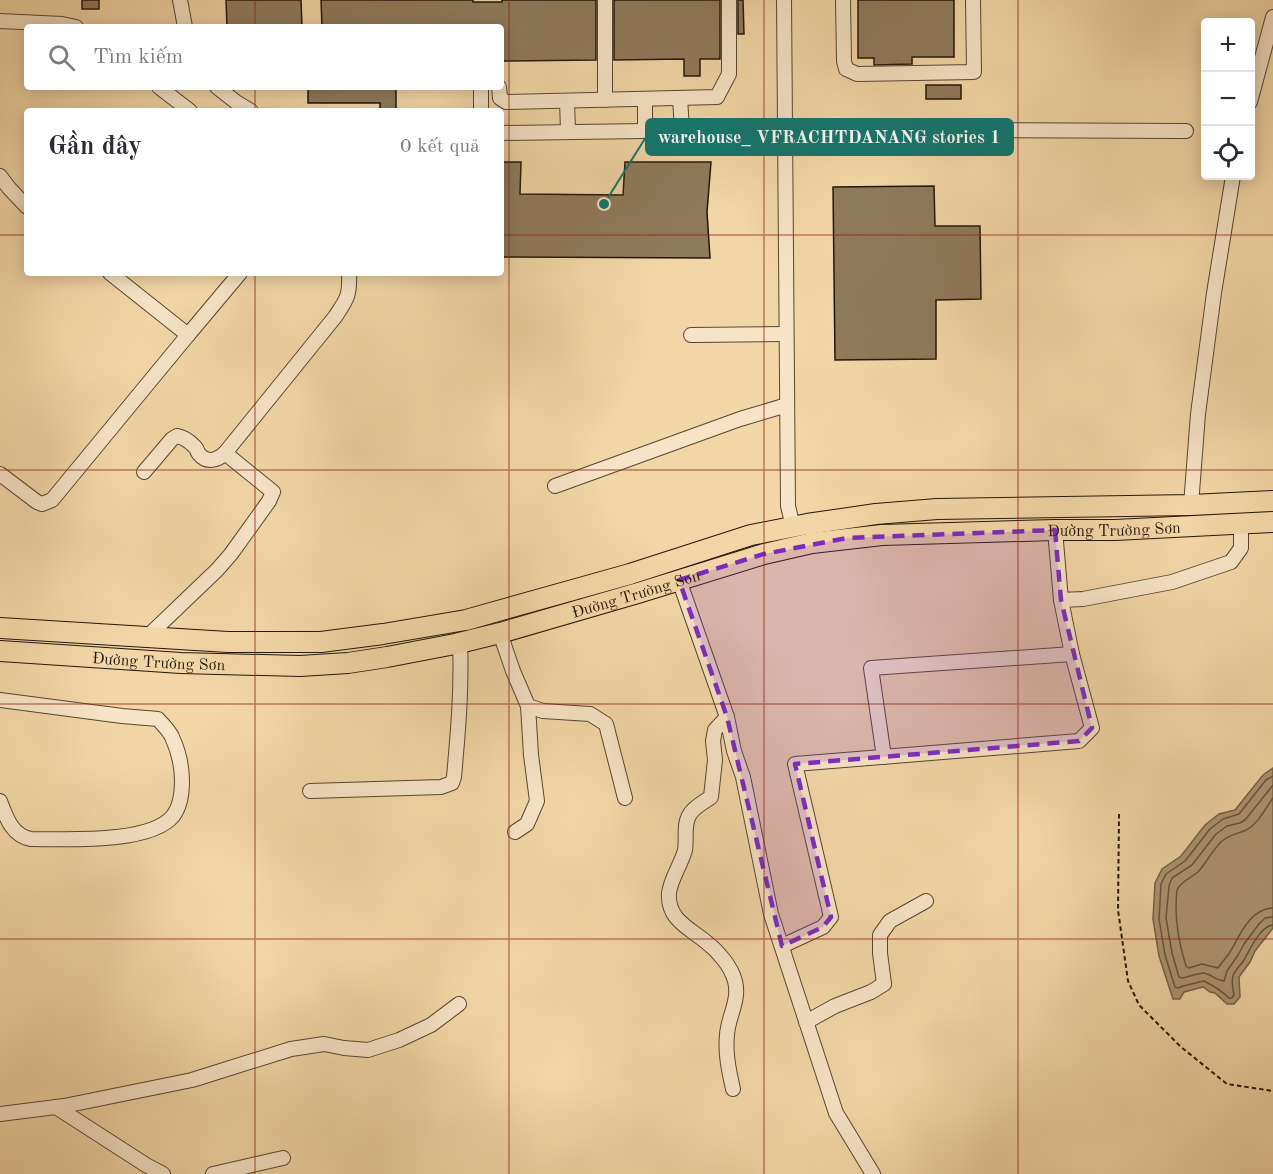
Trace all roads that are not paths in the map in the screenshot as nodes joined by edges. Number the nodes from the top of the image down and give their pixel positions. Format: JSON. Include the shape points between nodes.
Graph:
{"nodes":[{"id":1,"x":180,"y":0,"type":"edge"},
{"id":2,"x":605,"y":0,"type":"edge"},
{"id":3,"x":729,"y":0,"type":"edge"},
{"id":4,"x":784,"y":0,"type":"edge"},
{"id":5,"x":843,"y":0,"type":"edge"},
{"id":6,"x":973,"y":0,"type":"edge"},
{"id":7,"x":1273,"y":17,"type":"edge"},
{"id":8,"x":0,"y":21,"type":"edge"},
{"id":9,"x":62,"y":24,"type":"edge"},
{"id":10,"x":184,"y":24,"type":"edge"},
{"id":11,"x":1255,"y":87,"type":"edge"},
{"id":12,"x":163,"y":90,"type":"edge"},
{"id":13,"x":221,"y":90,"type":"edge"},
{"id":14,"x":481,"y":90,"type":"edge"},
{"id":15,"x":499,"y":90,"type":"edge"},
{"id":16,"x":680,"y":98,"type":"junction"},
{"id":17,"x":645,"y":99,"type":"junction"},
{"id":18,"x":605,"y":100,"type":"junction"},
{"id":19,"x":567,"y":101,"type":"junction"},
{"id":20,"x":186,"y":108,"type":"edge"},
{"id":21,"x":246,"y":108,"type":"edge"},
{"id":22,"x":481,"y":108,"type":"edge"},
{"id":23,"x":784,"y":129,"type":"junction"},
{"id":24,"x":645,"y":130,"type":"junction"},
{"id":25,"x":682,"y":130,"type":"junction"},
{"id":26,"x":568,"y":131,"type":"junction"},
{"id":27,"x":1186,"y":131,"type":"dead end"},
{"id":28,"x":504,"y":133,"type":"edge"},
{"id":29,"x":0,"y":176,"type":"edge"},
{"id":30,"x":1232,"y":180,"type":"edge"},
{"id":31,"x":24,"y":204,"type":"edge"},
{"id":32,"x":114,"y":276,"type":"edge"},
{"id":33,"x":237,"y":276,"type":"edge"},
{"id":34,"x":349,"y":276,"type":"edge"},
{"id":35,"x":786,"y":334,"type":"junction"},
{"id":36,"x":188,"y":335,"type":"junction"},
{"id":37,"x":691,"y":335,"type":"dead end"},
{"id":38,"x":787,"y":405,"type":"junction"},
{"id":39,"x":225,"y":453,"type":"junction"},
{"id":40,"x":144,"y":472,"type":"dead end"},
{"id":41,"x":0,"y":474,"type":"edge"},
{"id":42,"x":555,"y":486,"type":"dead end"},
{"id":43,"x":1273,"y":501,"type":"edge"},
{"id":44,"x":1191,"y":505,"type":"junction"},
{"id":45,"x":1273,"y":522,"type":"edge"},
{"id":46,"x":1241,"y":525,"type":"junction"},
{"id":47,"x":793,"y":527,"type":"junction"},
{"id":48,"x":1055,"y":530,"type":"junction"},
{"id":49,"x":679,"y":580,"type":"junction"},
{"id":50,"x":1061,"y":600,"type":"junction"},
{"id":51,"x":0,"y":628,"type":"edge"},
{"id":52,"x":500,"y":633,"type":"junction"},
{"id":53,"x":147,"y":637,"type":"junction"},
{"id":54,"x":460,"y":643,"type":"junction"},
{"id":55,"x":0,"y":651,"type":"edge"},
{"id":56,"x":1072,"y":654,"type":"junction"},
{"id":57,"x":0,"y":700,"type":"edge"},
{"id":58,"x":528,"y":706,"type":"junction"},
{"id":59,"x":727,"y":717,"type":"junction"},
{"id":60,"x":884,"y":757,"type":"junction"},
{"id":61,"x":310,"y":791,"type":"dead end"},
{"id":62,"x":625,"y":798,"type":"dead end"},
{"id":63,"x":0,"y":801,"type":"edge"},
{"id":64,"x":515,"y":832,"type":"dead end"},
{"id":65,"x":926,"y":901,"type":"dead end"},
{"id":66,"x":782,"y":946,"type":"junction"},
{"id":67,"x":459,"y":1004,"type":"dead end"},
{"id":68,"x":806,"y":1022,"type":"junction"},
{"id":69,"x":733,"y":1089,"type":"dead end"},
{"id":70,"x":56,"y":1107,"type":"junction"},
{"id":71,"x":0,"y":1114,"type":"edge"},
{"id":72,"x":283,"y":1158,"type":"dead end"},
{"id":73,"x":163,"y":1174,"type":"edge"},
{"id":74,"x":213,"y":1174,"type":"edge"},
{"id":75,"x":873,"y":1174,"type":"edge"}],
"edges":[{"from":1,"to":10,"type":"street"},
{"from":2,"to":18,"type":"street"},
{"from":3,"to":16,"type":"street","via":[[729,74],[717,97]]},
{"from":4,"to":23,"type":"street"},
{"from":5,"to":6,"type":"street","via":[[844,61],[846,69],[857,74],[974,72]]},
{"from":7,"to":11,"type":"street"},
{"from":8,"to":9,"type":"street"},
{"from":12,"to":20,"type":"street"},
{"from":13,"to":21,"type":"street"},
{"from":14,"to":22,"type":"street"},
{"from":15,"to":19,"type":"street","via":[[500,98],[506,102]]},
{"from":16,"to":17,"type":"street"},
{"from":16,"to":25,"type":"street"},
{"from":17,"to":18,"type":"street"},
{"from":17,"to":24,"type":"street"},
{"from":18,"to":19,"type":"street"},
{"from":19,"to":26,"type":"street"},
{"from":23,"to":25,"type":"street"},
{"from":23,"to":27,"type":"street"},
{"from":23,"to":35,"type":"street"},
{"from":24,"to":25,"type":"street"},
{"from":24,"to":26,"type":"street"},
{"from":26,"to":28,"type":"street"},
{"from":29,"to":31,"type":"street"},
{"from":30,"to":44,"type":"street","via":[[1198,414]]},
{"from":32,"to":36,"type":"street"},
{"from":33,"to":36,"type":"street"},
{"from":34,"to":39,"type":"street","via":[[347,299],[335,317]]},
{"from":35,"to":37,"type":"street"},
{"from":35,"to":38,"type":"street"},
{"from":36,"to":41,"type":"street","via":[[52,500],[37,502]]},
{"from":38,"to":42,"type":"street"},
{"from":38,"to":47,"type":"street","via":[[788,506]]},
{"from":39,"to":40,"type":"street","via":[[218,459],[207,459],[177,436]]},
{"from":39,"to":53,"type":"street","via":[[273,492],[231,554]]},
{"from":43,"to":44,"type":"highway","name":"Đường Trường Sơn"},
{"from":44,"to":47,"type":"highway","name":"Đường Trường Sơn","via":[[937,509]]},
{"from":45,"to":46,"type":"highway","name":"Đường Trường Sơn"},
{"from":46,"to":48,"type":"highway","name":"Đường Trường Sơn"},
{"from":46,"to":50,"type":"street","via":[[1241,548],[1231,562],[1172,582]]},
{"from":47,"to":53,"type":"highway","name":"Đường Trường Sơn","via":[[751,535],[466,620],[412,630],[298,643]]},
{"from":48,"to":49,"type":"highway","name":"Đường Trường Sơn","via":[[847,538],[764,554]]},
{"from":48,"to":50,"type":"street"},
{"from":49,"to":52,"type":"highway","name":"Đường Trường Sơn"},
{"from":49,"to":59,"type":"street"},
{"from":50,"to":56,"type":"street"},
{"from":51,"to":53,"type":"highway","name":"Đường Trường Sơn"},
{"from":52,"to":54,"type":"highway","name":"Đường Trường Sơn"},
{"from":52,"to":58,"type":"street"},
{"from":54,"to":55,"type":"highway","name":"Đường Trường Sơn","via":[[377,659],[300,666]]},
{"from":54,"to":61,"type":"street","via":[[460,699],[452,783],[441,787]]},
{"from":56,"to":60,"type":"street","via":[[1092,728],[1079,741]]},
{"from":56,"to":60,"type":"street","via":[[871,668]]},
{"from":57,"to":63,"type":"street","via":[[158,719],[171,736],[182,770],[182,794],[173,816],[158,828],[86,840],[22,838],[8,823]]},
{"from":58,"to":62,"type":"street","via":[[543,711],[590,714],[606,724]]},
{"from":58,"to":64,"type":"street","via":[[537,801],[527,824]]},
{"from":59,"to":66,"type":"street","via":[[771,914]]},
{"from":59,"to":69,"type":"street","via":[[715,730],[711,797],[687,821],[684,853],[669,895],[677,919],[723,959],[734,979],[736,1000],[726,1044]]},
{"from":60,"to":66,"type":"street","via":[[795,764],[831,917],[823,927]]},
{"from":65,"to":68,"type":"street","via":[[890,921],[880,935],[884,984]]},
{"from":66,"to":68,"type":"street"},
{"from":67,"to":70,"type":"street","via":[[431,1025],[368,1050],[324,1044],[291,1049],[192,1080]]},
{"from":68,"to":75,"type":"street","via":[[836,1113]]},
{"from":70,"to":71,"type":"street"},
{"from":70,"to":73,"type":"street"},
{"from":72,"to":74,"type":"street"}]}
